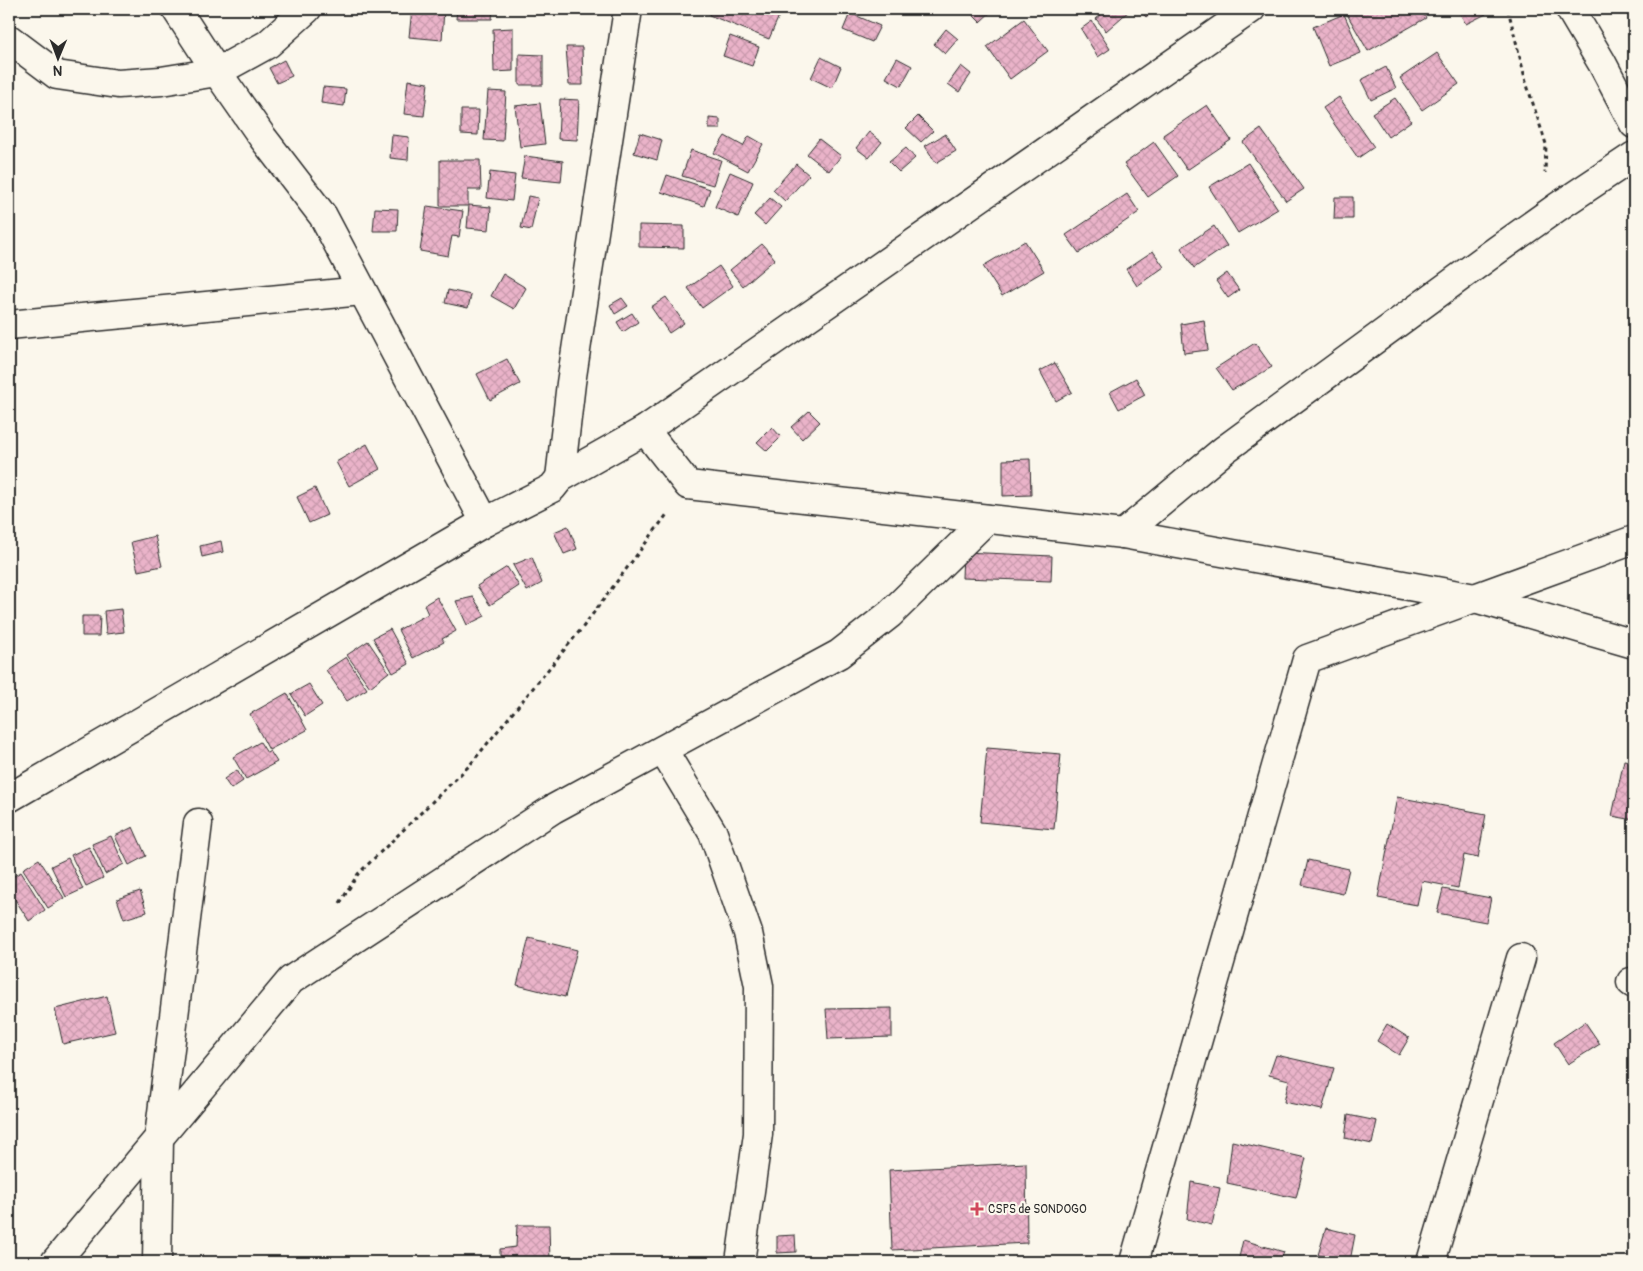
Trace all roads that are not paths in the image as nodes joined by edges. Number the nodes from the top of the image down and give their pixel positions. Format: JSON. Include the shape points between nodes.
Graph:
{"nodes":[{"id":1,"x":176,"y":9,"type":"edge"},
{"id":2,"x":307,"y":9,"type":"edge"},
{"id":3,"x":628,"y":9,"type":"edge"},
{"id":4,"x":1251,"y":9,"type":"edge"},
{"id":5,"x":1570,"y":9,"type":"edge"},
{"id":6,"x":9,"y":39,"type":"edge"},
{"id":7,"x":217,"y":72,"type":"junction"},
{"id":8,"x":1634,"y":124,"type":"edge"},
{"id":9,"x":1634,"y":156,"type":"edge"},
{"id":10,"x":362,"y":291,"type":"junction"},
{"id":11,"x":9,"y":324,"type":"edge"},
{"id":12,"x":645,"y":430,"type":"junction"},
{"id":13,"x":560,"y":478,"type":"junction"},
{"id":14,"x":987,"y":519,"type":"junction"},
{"id":15,"x":485,"y":522,"type":"junction"},
{"id":16,"x":1123,"y":534,"type":"junction"},
{"id":17,"x":1634,"y":540,"type":"edge"},
{"id":18,"x":1476,"y":598,"type":"junction"},
{"id":19,"x":1634,"y":644,"type":"edge"},
{"id":20,"x":663,"y":750,"type":"junction"},
{"id":21,"x":9,"y":798,"type":"edge"},
{"id":22,"x":198,"y":824,"type":"dead end"},
{"id":23,"x":1521,"y":958,"type":"dead end"},
{"id":24,"x":159,"y":1137,"type":"junction"},
{"id":25,"x":55,"y":1262,"type":"edge"},
{"id":26,"x":157,"y":1262,"type":"edge"},
{"id":27,"x":740,"y":1262,"type":"edge"},
{"id":28,"x":1134,"y":1262,"type":"edge"},
{"id":29,"x":1431,"y":1262,"type":"edge"}],
"edges":[{"from":1,"to":7,"type":"street"},
{"from":2,"to":7,"type":"street","via":[[268,44]]},
{"from":3,"to":13,"type":"street","via":[[571,383]]},
{"from":4,"to":12,"type":"street"},
{"from":5,"to":8,"type":"street"},
{"from":6,"to":7,"type":"street","via":[[57,75],[118,84]]},
{"from":7,"to":10,"type":"street","via":[[323,216]]},
{"from":9,"to":16,"type":"street","via":[[1497,250],[1224,450]]},
{"from":10,"to":11,"type":"street"},
{"from":10,"to":15,"type":"street"},
{"from":12,"to":13,"type":"street"},
{"from":12,"to":14,"type":"street","via":[[688,484]]},
{"from":13,"to":15,"type":"street","via":[[552,488]]},
{"from":14,"to":16,"type":"street"},
{"from":14,"to":20,"type":"street","via":[[890,614],[839,654]]},
{"from":15,"to":21,"type":"street"},
{"from":16,"to":18,"type":"street"},
{"from":17,"to":18,"type":"street"},
{"from":18,"to":19,"type":"street"},
{"from":18,"to":28,"type":"street","via":[[1307,659]]},
{"from":20,"to":24,"type":"street","via":[[552,809],[291,980]]},
{"from":20,"to":27,"type":"street","via":[[713,833],[748,933],[759,986],[758,1134]]},
{"from":22,"to":24,"type":"street"},
{"from":23,"to":29,"type":"street"},
{"from":24,"to":25,"type":"street"},
{"from":24,"to":26,"type":"street"}]}
